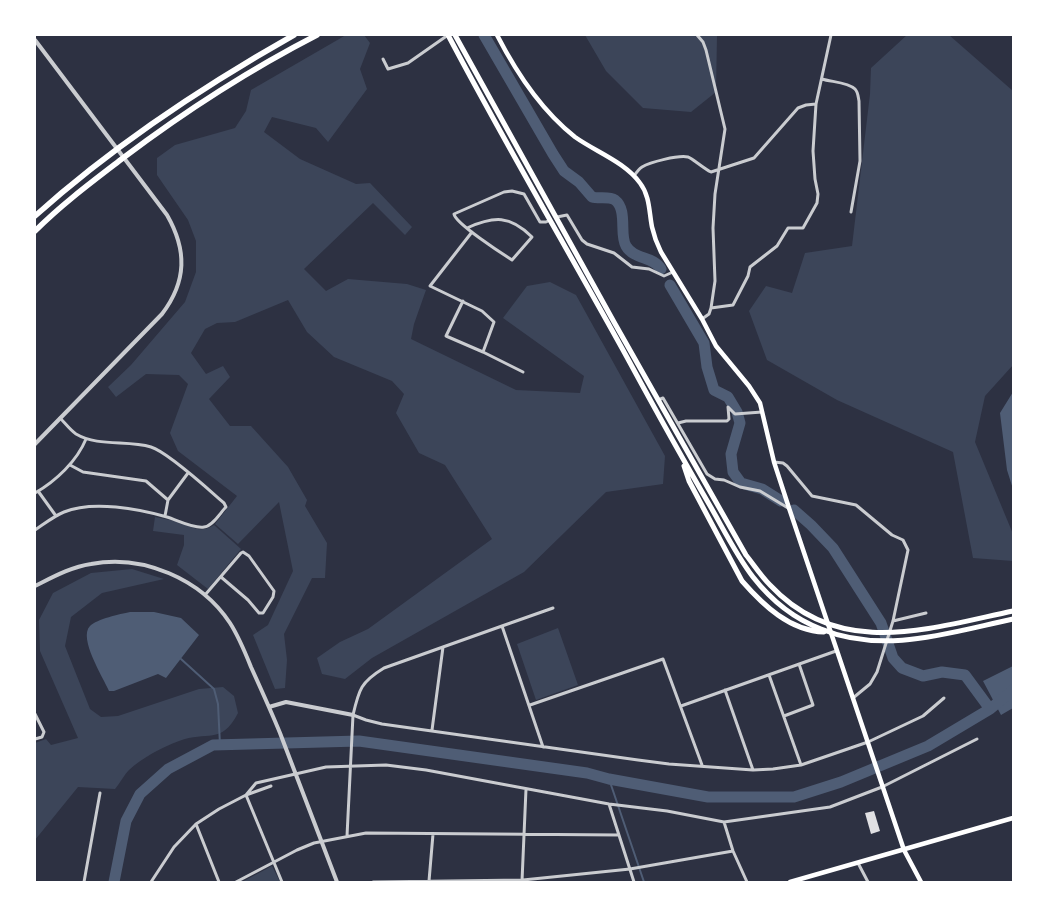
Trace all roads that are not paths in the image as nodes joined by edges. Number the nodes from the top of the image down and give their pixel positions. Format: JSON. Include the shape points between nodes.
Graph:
{"nodes":[{"id":1,"x":294,"y":35,"type":"edge"},
{"id":2,"x":317,"y":35,"type":"edge"},
{"id":3,"x":448,"y":35,"type":"edge"},
{"id":4,"x":455,"y":35,"type":"edge"},
{"id":5,"x":497,"y":35,"type":"edge"},
{"id":6,"x":697,"y":35,"type":"edge"},
{"id":7,"x":830,"y":35,"type":"edge"},
{"id":8,"x":35,"y":40,"type":"edge"},
{"id":9,"x":383,"y":59,"type":"dead end"},
{"id":10,"x":822,"y":80,"type":"junction"},
{"id":11,"x":816,"y":104,"type":"junction"},
{"id":12,"x":719,"y":170,"type":"junction"},
{"id":13,"x":634,"y":176,"type":"junction"},
{"id":14,"x":850,"y":212,"type":"dead end"},
{"id":15,"x":35,"y":216,"type":"edge"},
{"id":16,"x":557,"y":217,"type":"junction"},
{"id":17,"x":550,"y":220,"type":"junction"},
{"id":18,"x":467,"y":228,"type":"junction"},
{"id":19,"x":35,"y":231,"type":"edge"},
{"id":20,"x":472,"y":232,"type":"junction"},
{"id":21,"x":673,"y":272,"type":"junction"},
{"id":22,"x":463,"y":301,"type":"junction"},
{"id":23,"x":711,"y":308,"type":"junction"},
{"id":24,"x":702,"y":319,"type":"junction"},
{"id":25,"x":483,"y":352,"type":"junction"},
{"id":26,"x":523,"y":372,"type":"dead end"},
{"id":27,"x":658,"y":400,"type":"junction"},
{"id":28,"x":762,"y":412,"type":"junction"},
{"id":29,"x":60,"y":418,"type":"junction"},
{"id":30,"x":678,"y":423,"type":"junction"},
{"id":31,"x":86,"y":439,"type":"junction"},
{"id":32,"x":35,"y":444,"type":"edge"},
{"id":33,"x":680,"y":454,"type":"junction"},
{"id":34,"x":774,"y":462,"type":"junction"},
{"id":35,"x":70,"y":464,"type":"junction"},
{"id":36,"x":188,"y":473,"type":"junction"},
{"id":37,"x":37,"y":492,"type":"edge"},
{"id":38,"x":168,"y":500,"type":"junction"},
{"id":39,"x":789,"y":508,"type":"junction"},
{"id":40,"x":56,"y":516,"type":"junction"},
{"id":41,"x":165,"y":516,"type":"junction"},
{"id":42,"x":35,"y":530,"type":"edge"},
{"id":43,"x":221,"y":577,"type":"junction"},
{"id":44,"x":35,"y":586,"type":"edge"},
{"id":45,"x":205,"y":595,"type":"junction"},
{"id":46,"x":553,"y":608,"type":"dead end"},
{"id":47,"x":1013,"y":611,"type":"edge"},
{"id":48,"x":926,"y":613,"type":"dead end"},
{"id":49,"x":1013,"y":619,"type":"edge"},
{"id":50,"x":893,"y":620,"type":"junction"},
{"id":51,"x":502,"y":626,"type":"junction"},
{"id":52,"x":829,"y":631,"type":"junction"},
{"id":53,"x":443,"y":647,"type":"junction"},
{"id":54,"x":836,"y":651,"type":"junction"},
{"id":55,"x":798,"y":664,"type":"junction"},
{"id":56,"x":769,"y":675,"type":"junction"},
{"id":57,"x":725,"y":690,"type":"junction"},
{"id":58,"x":853,"y":698,"type":"junction"},
{"id":59,"x":944,"y":698,"type":"dead end"},
{"id":60,"x":530,"y":705,"type":"junction"},
{"id":61,"x":681,"y":706,"type":"junction"},
{"id":62,"x":270,"y":707,"type":"junction"},
{"id":63,"x":35,"y":714,"type":"edge"},
{"id":64,"x":354,"y":715,"type":"junction"},
{"id":65,"x":784,"y":716,"type":"junction"},
{"id":66,"x":432,"y":730,"type":"junction"},
{"id":67,"x":977,"y":739,"type":"dead end"},
{"id":68,"x":35,"y":740,"type":"edge"},
{"id":69,"x":868,"y":744,"type":"junction"},
{"id":70,"x":543,"y":746,"type":"junction"},
{"id":71,"x":352,"y":764,"type":"junction"},
{"id":72,"x":702,"y":765,"type":"junction"},
{"id":73,"x":801,"y":765,"type":"junction"},
{"id":74,"x":753,"y":770,"type":"junction"},
{"id":75,"x":296,"y":773,"type":"junction"},
{"id":76,"x":882,"y":785,"type":"junction"},
{"id":77,"x":271,"y":786,"type":"dead end"},
{"id":78,"x":526,"y":789,"type":"junction"},
{"id":79,"x":100,"y":793,"type":"dead end"},
{"id":80,"x":246,"y":795,"type":"junction"},
{"id":81,"x":608,"y":804,"type":"junction"},
{"id":82,"x":1013,"y":818,"type":"edge"},
{"id":83,"x":724,"y":822,"type":"junction"},
{"id":84,"x":196,"y":824,"type":"junction"},
{"id":85,"x":433,"y":834,"type":"junction"},
{"id":86,"x":524,"y":834,"type":"junction"},
{"id":87,"x":619,"y":835,"type":"junction"},
{"id":88,"x":347,"y":836,"type":"junction"},
{"id":89,"x":321,"y":842,"type":"junction"},
{"id":90,"x":733,"y":850,"type":"junction"},
{"id":91,"x":904,"y":850,"type":"junction"},
{"id":92,"x":274,"y":862,"type":"junction"},
{"id":93,"x":858,"y":863,"type":"junction"},
{"id":94,"x":630,"y":869,"type":"junction"},
{"id":95,"x":805,"y":880,"type":"edge"},
{"id":96,"x":429,"y":881,"type":"edge"},
{"id":97,"x":522,"y":881,"type":"edge"},
{"id":98,"x":84,"y":882,"type":"edge"},
{"id":99,"x":151,"y":882,"type":"edge"},
{"id":100,"x":219,"y":882,"type":"edge"},
{"id":101,"x":236,"y":882,"type":"edge"},
{"id":102,"x":282,"y":882,"type":"edge"},
{"id":103,"x":336,"y":882,"type":"edge"},
{"id":104,"x":373,"y":882,"type":"edge"},
{"id":105,"x":634,"y":882,"type":"edge"},
{"id":106,"x":746,"y":882,"type":"edge"},
{"id":107,"x":790,"y":882,"type":"edge"},
{"id":108,"x":868,"y":882,"type":"edge"},
{"id":109,"x":921,"y":882,"type":"edge"}],
"edges":[{"from":1,"to":15,"type":"highway","via":[[170,110]]},
{"from":2,"to":19,"type":"highway","via":[[250,73],[149,138],[70,199]]},
{"from":3,"to":9,"type":"street","via":[[408,63],[388,69]]},
{"from":3,"to":17,"type":"highway"},
{"from":4,"to":16,"type":"highway"},
{"from":5,"to":13,"type":"main road","via":[[510,61],[554,117],[574,136]]},
{"from":6,"to":12,"type":"street","via":[[706,50],[726,129]]},
{"from":7,"to":10,"type":"street"},
{"from":8,"to":29,"type":"street","via":[[167,215],[178,237],[182,260],[179,284],[170,304]]},
{"from":10,"to":11,"type":"street"},
{"from":10,"to":14,"type":"street","via":[[850,86],[858,92],[860,161]]},
{"from":11,"to":12,"type":"street","via":[[796,110],[754,158]]},
{"from":11,"to":23,"type":"street","via":[[813,151],[817,203],[803,228],[788,228],[777,246],[750,267],[733,305]]},
{"from":12,"to":13,"type":"street","via":[[711,172],[687,157],[657,162],[641,168]]},
{"from":12,"to":23,"type":"street","via":[[713,228],[715,281]]},
{"from":13,"to":21,"type":"main road","via":[[647,196],[655,241]]},
{"from":16,"to":21,"type":"street","via":[[567,215],[582,240],[614,253],[632,268],[649,269],[664,276]]},
{"from":16,"to":27,"type":"highway"},
{"from":17,"to":18,"type":"street","via":[[544,223],[537,220],[524,194],[512,191],[455,212],[455,220]]},
{"from":17,"to":33,"type":"highway"},
{"from":18,"to":20,"type":"street"},
{"from":18,"to":20,"type":"street","via":[[493,219],[510,220],[532,237],[512,260]]},
{"from":20,"to":22,"type":"street","via":[[430,286]]},
{"from":21,"to":24,"type":"main road"},
{"from":22,"to":25,"type":"street","via":[[494,322]]},
{"from":22,"to":25,"type":"street","via":[[446,336]]},
{"from":23,"to":24,"type":"street"},
{"from":24,"to":28,"type":"main road","via":[[723,355],[757,397]]},
{"from":25,"to":26,"type":"street"},
{"from":27,"to":30,"type":"street","via":[[663,398]]},
{"from":27,"to":47,"type":"highway","via":[[746,555],[780,595],[808,615],[831,625],[875,634],[902,633]]},
{"from":28,"to":30,"type":"street","via":[[737,414],[728,407],[727,421]]},
{"from":28,"to":34,"type":"main road"},
{"from":29,"to":31,"type":"street","via":[[74,433]]},
{"from":29,"to":32,"type":"street"},
{"from":30,"to":39,"type":"street","via":[[710,477],[760,491]]},
{"from":31,"to":35,"type":"street"},
{"from":31,"to":36,"type":"street","via":[[152,447]]},
{"from":33,"to":49,"type":"highway","via":[[741,560],[776,602],[805,622],[858,640],[902,641]]},
{"from":33,"to":52,"type":"highway","via":[[689,481],[742,581],[766,606],[794,625],[822,633]]},
{"from":34,"to":39,"type":"main road"},
{"from":34,"to":50,"type":"street","via":[[787,466],[812,496],[856,505],[892,535],[903,540],[908,550]]},
{"from":35,"to":37,"type":"street"},
{"from":35,"to":38,"type":"street","via":[[83,472],[146,481]]},
{"from":36,"to":38,"type":"street"},
{"from":36,"to":41,"type":"street","via":[[226,506],[211,524],[204,527]]},
{"from":37,"to":40,"type":"street"},
{"from":38,"to":41,"type":"street"},
{"from":39,"to":52,"type":"main road"},
{"from":40,"to":41,"type":"street","via":[[75,508],[100,506]]},
{"from":40,"to":42,"type":"street"},
{"from":43,"to":43,"type":"street","via":[[243,552],[274,591],[274,596],[263,613],[259,613]]},
{"from":43,"to":45,"type":"street"},
{"from":44,"to":45,"type":"street","via":[[82,566],[126,562],[169,573]]},
{"from":45,"to":62,"type":"street","via":[[237,635]]},
{"from":46,"to":51,"type":"street"},
{"from":48,"to":50,"type":"street"},
{"from":50,"to":58,"type":"street","via":[[874,679]]},
{"from":51,"to":53,"type":"street"},
{"from":51,"to":60,"type":"street"},
{"from":52,"to":54,"type":"main road"},
{"from":53,"to":64,"type":"street","via":[[384,668],[369,677],[361,687]]},
{"from":53,"to":66,"type":"street"},
{"from":54,"to":55,"type":"street"},
{"from":54,"to":58,"type":"main road"},
{"from":55,"to":56,"type":"street"},
{"from":55,"to":65,"type":"street","via":[[813,705]]},
{"from":56,"to":57,"type":"street"},
{"from":56,"to":65,"type":"street"},
{"from":57,"to":61,"type":"street"},
{"from":57,"to":74,"type":"street"},
{"from":58,"to":69,"type":"main road"},
{"from":59,"to":69,"type":"street","via":[[923,716]]},
{"from":60,"to":61,"type":"street","via":[[663,659]]},
{"from":60,"to":70,"type":"street"},
{"from":61,"to":72,"type":"street"},
{"from":62,"to":64,"type":"street","via":[[286,702]]},
{"from":62,"to":75,"type":"street"},
{"from":63,"to":68,"type":"street","via":[[44,732]]},
{"from":64,"to":66,"type":"street","via":[[382,724]]},
{"from":64,"to":71,"type":"street"},
{"from":65,"to":73,"type":"street"},
{"from":66,"to":70,"type":"street"},
{"from":67,"to":76,"type":"street"},
{"from":69,"to":73,"type":"street"},
{"from":69,"to":76,"type":"main road"},
{"from":70,"to":72,"type":"street","via":[[669,764]]},
{"from":71,"to":75,"type":"street"},
{"from":71,"to":78,"type":"street","via":[[418,769]]},
{"from":71,"to":88,"type":"street"},
{"from":72,"to":74,"type":"street"},
{"from":73,"to":74,"type":"street"},
{"from":75,"to":80,"type":"street","via":[[256,783]]},
{"from":75,"to":89,"type":"street"},
{"from":76,"to":83,"type":"street","via":[[830,807]]},
{"from":76,"to":91,"type":"main road"},
{"from":77,"to":80,"type":"street"},
{"from":78,"to":81,"type":"street"},
{"from":78,"to":86,"type":"street"},
{"from":79,"to":98,"type":"street"},
{"from":80,"to":84,"type":"street"},
{"from":80,"to":92,"type":"street"},
{"from":81,"to":83,"type":"street"},
{"from":81,"to":87,"type":"street"},
{"from":82,"to":91,"type":"main road"},
{"from":83,"to":90,"type":"street"},
{"from":84,"to":99,"type":"street","via":[[174,847]]},
{"from":84,"to":100,"type":"street"},
{"from":85,"to":86,"type":"street"},
{"from":85,"to":88,"type":"street"},
{"from":85,"to":96,"type":"street"},
{"from":86,"to":87,"type":"street"},
{"from":86,"to":97,"type":"street"},
{"from":87,"to":94,"type":"street"},
{"from":88,"to":89,"type":"street"},
{"from":89,"to":92,"type":"street"},
{"from":89,"to":103,"type":"street"},
{"from":90,"to":94,"type":"street"},
{"from":90,"to":106,"type":"street"},
{"from":91,"to":93,"type":"main road"},
{"from":91,"to":109,"type":"main road"},
{"from":92,"to":101,"type":"street"},
{"from":92,"to":102,"type":"street"},
{"from":93,"to":95,"type":"main road"},
{"from":93,"to":108,"type":"street"},
{"from":94,"to":97,"type":"street"},
{"from":94,"to":105,"type":"street"},
{"from":95,"to":107,"type":"main road"},
{"from":96,"to":97,"type":"street"},
{"from":96,"to":104,"type":"street"}]}
